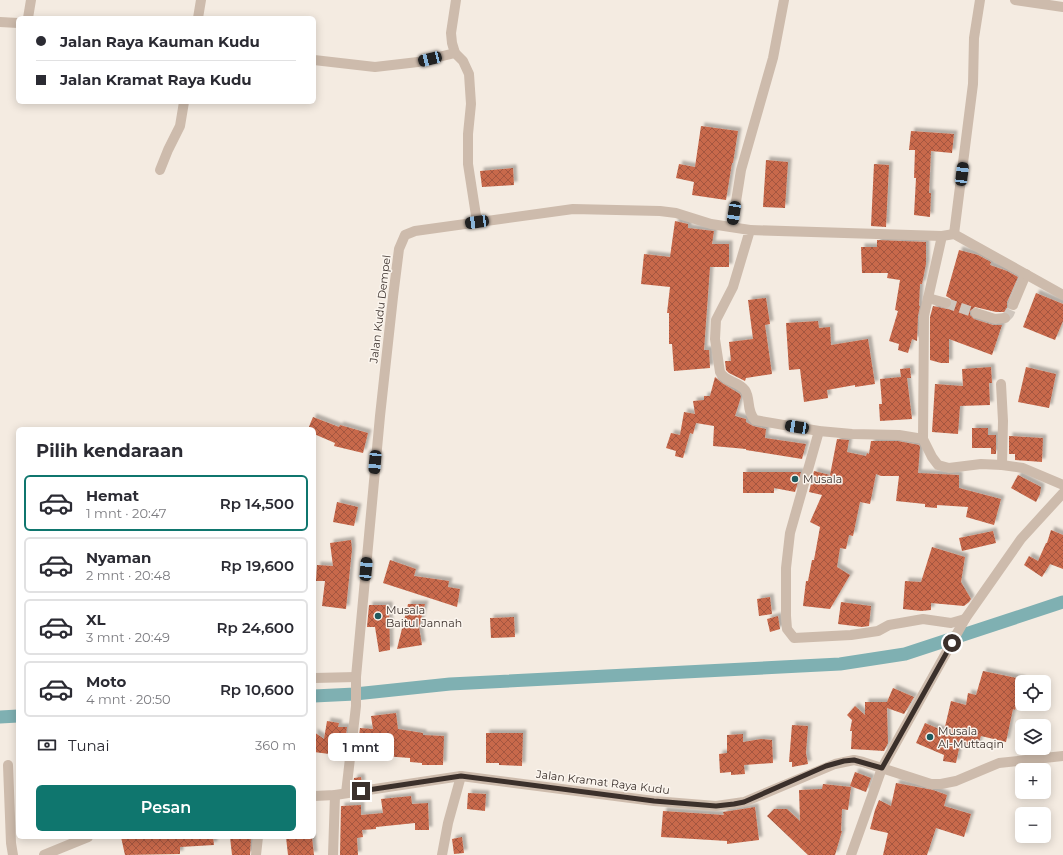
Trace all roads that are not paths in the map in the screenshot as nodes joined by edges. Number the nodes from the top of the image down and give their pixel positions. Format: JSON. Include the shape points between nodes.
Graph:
{"nodes":[{"id":1,"x":31,"y":0,"type":"edge"},
{"id":2,"x":201,"y":0,"type":"edge"},
{"id":3,"x":456,"y":0,"type":"edge"},
{"id":4,"x":784,"y":0,"type":"edge"},
{"id":5,"x":980,"y":0,"type":"edge"},
{"id":6,"x":1015,"y":0,"type":"edge"},
{"id":7,"x":1063,"y":7,"type":"edge"},
{"id":8,"x":28,"y":16,"type":"edge"},
{"id":9,"x":198,"y":16,"type":"edge"},
{"id":10,"x":0,"y":22,"type":"edge"},
{"id":11,"x":16,"y":23,"type":"edge"},
{"id":12,"x":455,"y":53,"type":"junction"},
{"id":13,"x":316,"y":60,"type":"edge"},
{"id":14,"x":184,"y":104,"type":"edge"},
{"id":15,"x":160,"y":170,"type":"dead end"},
{"id":16,"x":477,"y":222,"type":"junction"},
{"id":17,"x":732,"y":227,"type":"junction"},
{"id":18,"x":750,"y":230,"type":"junction"},
{"id":19,"x":954,"y":234,"type":"junction"},
{"id":20,"x":942,"y":236,"type":"junction"},
{"id":21,"x":1026,"y":274,"type":"junction"},
{"id":22,"x":1063,"y":295,"type":"edge"},
{"id":23,"x":928,"y":298,"type":"junction"},
{"id":24,"x":946,"y":303,"type":"tunnel mouth"},
{"id":25,"x":1013,"y":305,"type":"tunnel mouth"},
{"id":26,"x":976,"y":313,"type":"tunnel mouth"},
{"id":27,"x":1005,"y":318,"type":"dead end"},
{"id":28,"x":1001,"y":384,"type":"dead end"},
{"id":29,"x":819,"y":431,"type":"junction"},
{"id":30,"x":923,"y":439,"type":"junction"},
{"id":31,"x":1002,"y":465,"type":"junction"},
{"id":32,"x":1063,"y":485,"type":"edge"},
{"id":33,"x":1063,"y":493,"type":"edge"},
{"id":34,"x":965,"y":619,"type":"junction"},
{"id":35,"x":316,"y":678,"type":"edge"},
{"id":36,"x":356,"y":681,"type":"junction"},
{"id":37,"x":1063,"y":756,"type":"edge"},
{"id":38,"x":8,"y":765,"type":"dead end"},
{"id":39,"x":882,"y":768,"type":"junction"},
{"id":40,"x":461,"y":776,"type":"junction"},
{"id":41,"x":346,"y":793,"type":"junction"},
{"id":42,"x":335,"y":795,"type":"junction"},
{"id":43,"x":316,"y":796,"type":"edge"},
{"id":44,"x":83,"y":839,"type":"edge"},
{"id":45,"x":258,"y":839,"type":"edge"},
{"id":46,"x":13,"y":855,"type":"edge"},
{"id":47,"x":44,"y":855,"type":"edge"},
{"id":48,"x":256,"y":855,"type":"edge"},
{"id":49,"x":333,"y":855,"type":"edge"},
{"id":50,"x":442,"y":855,"type":"edge"},
{"id":51,"x":851,"y":855,"type":"edge"}],
"edges":[{"from":1,"to":8,"type":"street"},
{"from":2,"to":9,"type":"street"},
{"from":3,"to":12,"type":"street","via":[[451,34]]},
{"from":4,"to":17,"type":"street","via":[[773,58],[741,170]]},
{"from":5,"to":19,"type":"street","via":[[974,38],[973,84]]},
{"from":6,"to":7,"type":"street"},
{"from":10,"to":11,"type":"street"},
{"from":12,"to":13,"type":"street","via":[[418,62],[375,67]]},
{"from":12,"to":16,"type":"street","via":[[463,61],[469,74],[471,104],[468,164]]},
{"from":14,"to":15,"type":"street","via":[[180,126]]},
{"from":16,"to":17,"type":"street","name":"Jalan Kudu Dempel","via":[[573,209],[660,211]]},
{"from":16,"to":36,"type":"street","name":"Jalan Kudu Dempel","via":[[414,231],[405,235],[399,248],[380,416]]},
{"from":17,"to":18,"type":"street","name":"Jalan Kudu Dempel"},
{"from":18,"to":20,"type":"street","name":"Jalan Kudu Dempel"},
{"from":18,"to":29,"type":"street","via":[[733,287],[716,320],[715,339],[720,372],[722,377],[746,391],[749,410],[755,420]]},
{"from":19,"to":20,"type":"street","name":"Jalan Kudu Dempel"},
{"from":19,"to":21,"type":"street"},
{"from":20,"to":23,"type":"street"},
{"from":21,"to":22,"type":"street"},
{"from":21,"to":25,"type":"street"},
{"from":23,"to":24,"type":"street"},
{"from":23,"to":30,"type":"street","via":[[923,328]]},
{"from":26,"to":27,"type":"street","via":[[995,319]]},
{"from":28,"to":31,"type":"street"},
{"from":29,"to":30,"type":"street"},
{"from":29,"to":34,"type":"street","via":[[790,534],[786,568],[787,629],[794,638],[851,635],[923,619],[951,623]]},
{"from":30,"to":31,"type":"street","via":[[938,464],[949,468],[981,464]]},
{"from":31,"to":32,"type":"street","via":[[1023,468]]},
{"from":33,"to":34,"type":"street","via":[[1021,539]]},
{"from":34,"to":39,"type":"street"},
{"from":35,"to":36,"type":"street"},
{"from":36,"to":41,"type":"street","via":[[356,706]]},
{"from":37,"to":39,"type":"street","name":"Jalan Kramat Raya Kudu","via":[[998,763],[956,781],[941,784],[931,784]]},
{"from":38,"to":46,"type":"street"},
{"from":39,"to":40,"type":"street","name":"Jalan Kramat Raya Kudu","via":[[854,760],[844,761],[826,766],[744,802],[716,806],[654,801]]},
{"from":39,"to":51,"type":"street"},
{"from":40,"to":41,"type":"street","name":"Jalan Kramat Raya Kudu"},
{"from":40,"to":50,"type":"street"},
{"from":41,"to":42,"type":"street","name":"Jalan Kramat Raya Kudu"},
{"from":42,"to":43,"type":"street","name":"Jalan Kramat Raya Kudu"},
{"from":42,"to":49,"type":"street"},
{"from":44,"to":47,"type":"street"},
{"from":45,"to":48,"type":"street"}]}
